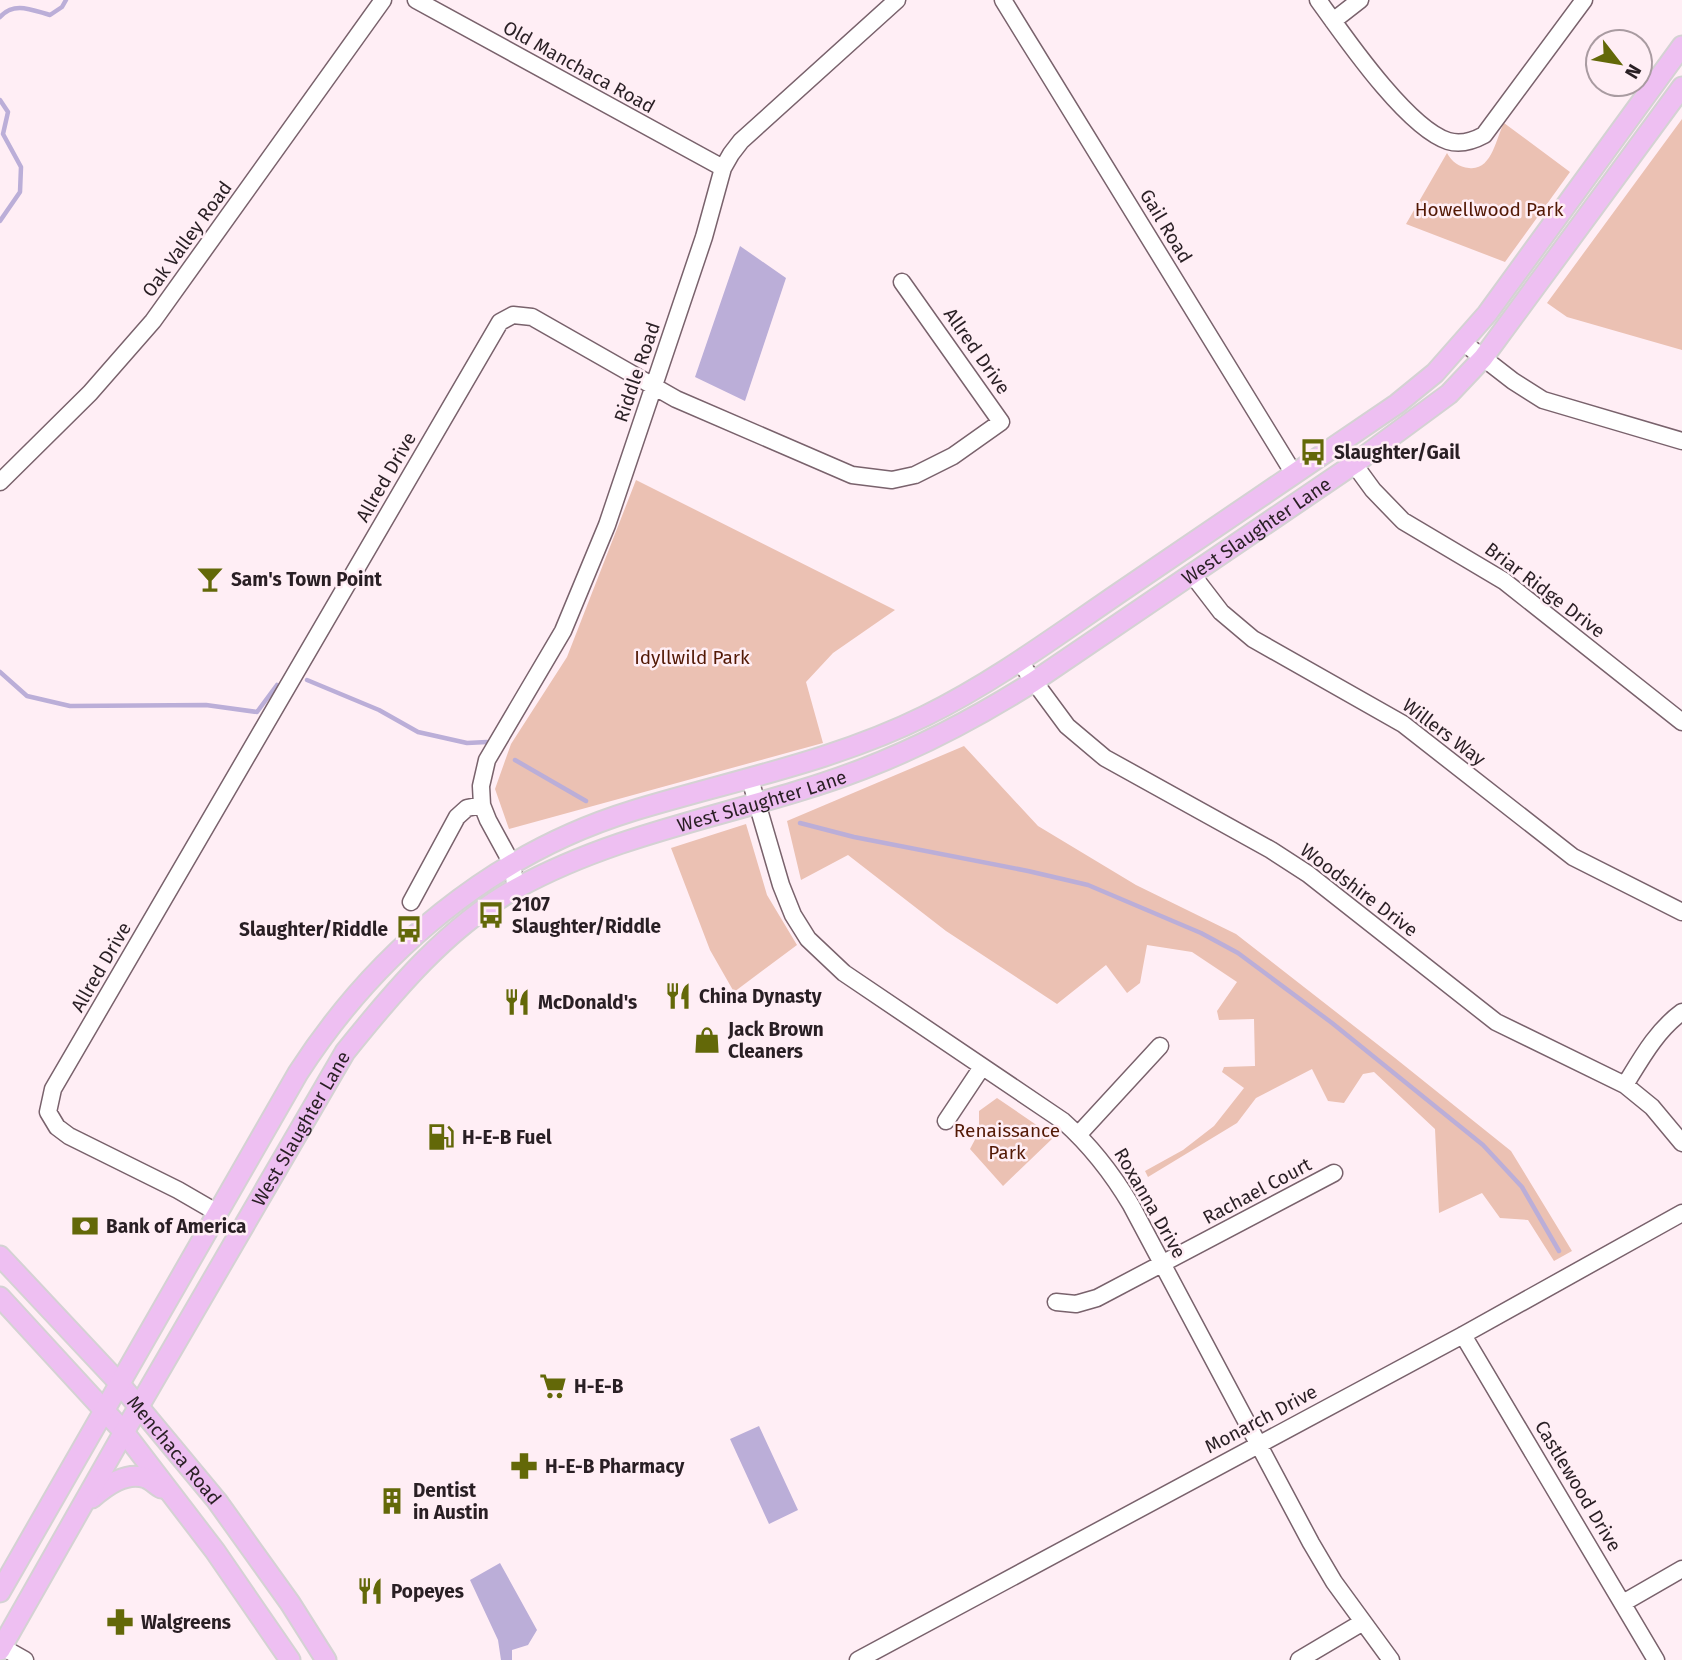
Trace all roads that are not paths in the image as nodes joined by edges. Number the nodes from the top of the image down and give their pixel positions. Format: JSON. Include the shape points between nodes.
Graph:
{"nodes":[{"id":1,"x":383,"y":0,"type":"edge"},
{"id":2,"x":416,"y":0,"type":"edge"},
{"id":3,"x":1003,"y":0,"type":"edge"},
{"id":4,"x":1318,"y":0,"type":"edge"},
{"id":5,"x":1360,"y":0,"type":"edge"},
{"id":6,"x":1584,"y":0,"type":"edge"},
{"id":7,"x":893,"y":1,"type":"edge"},
{"id":8,"x":1334,"y":22,"type":"junction"},
{"id":9,"x":1682,"y":46,"type":"edge"},
{"id":10,"x":1682,"y":87,"type":"edge"},
{"id":11,"x":723,"y":169,"type":"junction"},
{"id":12,"x":902,"y":282,"type":"dead end"},
{"id":13,"x":1464,"y":343,"type":"junction"},
{"id":14,"x":1483,"y":358,"type":"junction"},
{"id":15,"x":654,"y":386,"type":"junction"},
{"id":16,"x":1682,"y":441,"type":"edge"},
{"id":17,"x":1354,"y":464,"type":"junction"},
{"id":18,"x":1294,"y":474,"type":"junction"},
{"id":19,"x":0,"y":482,"type":"edge"},
{"id":20,"x":1191,"y":573,"type":"junction"},
{"id":21,"x":1019,"y":661,"type":"junction"},
{"id":22,"x":1033,"y":682,"type":"junction"},
{"id":23,"x":1682,"y":722,"type":"edge"},
{"id":24,"x":750,"y":779,"type":"junction"},
{"id":25,"x":757,"y":802,"type":"junction"},
{"id":26,"x":482,"y":805,"type":"junction"},
{"id":27,"x":512,"y":864,"type":"junction"},
{"id":28,"x":516,"y":889,"type":"junction"},
{"id":29,"x":411,"y":902,"type":"dead end"},
{"id":30,"x":1682,"y":912,"type":"edge"},
{"id":31,"x":1682,"y":1012,"type":"edge"},
{"id":32,"x":1160,"y":1046,"type":"dead end"},
{"id":33,"x":982,"y":1067,"type":"junction"},
{"id":34,"x":298,"y":1073,"type":"junction"},
{"id":35,"x":1625,"y":1085,"type":"junction"},
{"id":36,"x":946,"y":1121,"type":"dead end"},
{"id":37,"x":302,"y":1124,"type":"junction"},
{"id":38,"x":1078,"y":1135,"type":"junction"},
{"id":39,"x":1682,"y":1143,"type":"edge"},
{"id":40,"x":1334,"y":1173,"type":"dead end"},
{"id":41,"x":216,"y":1213,"type":"junction"},
{"id":42,"x":1682,"y":1213,"type":"edge"},
{"id":43,"x":0,"y":1256,"type":"edge"},
{"id":44,"x":1162,"y":1265,"type":"junction"},
{"id":45,"x":0,"y":1297,"type":"edge"},
{"id":46,"x":1056,"y":1302,"type":"dead end"},
{"id":47,"x":1463,"y":1335,"type":"junction"},
{"id":48,"x":119,"y":1383,"type":"junction"},
{"id":49,"x":139,"y":1407,"type":"junction"},
{"id":50,"x":104,"y":1409,"type":"junction"},
{"id":51,"x":124,"y":1432,"type":"junction"},
{"id":52,"x":1259,"y":1444,"type":"junction"},
{"id":53,"x":172,"y":1497,"type":"junction"},
{"id":54,"x":83,"y":1505,"type":"junction"},
{"id":55,"x":1682,"y":1569,"type":"edge"},
{"id":56,"x":0,"y":1591,"type":"edge"},
{"id":57,"x":1623,"y":1603,"type":"junction"},
{"id":58,"x":1363,"y":1622,"type":"junction"},
{"id":59,"x":1,"y":1648,"type":"edge"},
{"id":60,"x":25,"y":1660,"type":"edge"},
{"id":61,"x":290,"y":1660,"type":"edge"},
{"id":62,"x":326,"y":1660,"type":"edge"},
{"id":63,"x":858,"y":1660,"type":"edge"},
{"id":64,"x":1299,"y":1660,"type":"edge"},
{"id":65,"x":1391,"y":1660,"type":"edge"},
{"id":66,"x":1656,"y":1660,"type":"edge"}],
"edges":[{"from":1,"to":19,"type":"street","name":"Oak Valley Road","via":[[153,321],[90,393]]},
{"from":2,"to":11,"type":"street","name":"Old Manchaca Road"},
{"from":3,"to":18,"type":"street","name":"Gail Road"},
{"from":4,"to":8,"type":"street"},
{"from":5,"to":8,"type":"street"},
{"from":6,"to":8,"type":"street","via":[[1484,135],[1471,142],[1448,141],[1419,124]]},
{"from":7,"to":11,"type":"street","name":"Riddle Road","via":[[741,141]]},
{"from":9,"to":13,"type":"main road","name":"West Slaughter Lane"},
{"from":10,"to":14,"type":"main road","name":"West Slaughter Lane"},
{"from":11,"to":15,"type":"street","name":"Riddle Road"},
{"from":12,"to":15,"type":"street","name":"Allred Drive","via":[[1001,422],[953,456],[915,475],[892,480],[852,475]]},
{"from":13,"to":14,"type":"street"},
{"from":13,"to":18,"type":"main road","name":"West Slaughter Lane","via":[[1397,404]]},
{"from":14,"to":16,"type":"street","via":[[1544,400]]},
{"from":14,"to":17,"type":"main road","name":"West Slaughter Lane","via":[[1449,394]]},
{"from":15,"to":26,"type":"street","name":"Riddle Road","via":[[607,525],[563,631],[487,760]]},
{"from":15,"to":41,"type":"street","name":"Allred Drive","via":[[532,317],[513,315],[500,322],[53,1089],[48,1112],[63,1132]]},
{"from":17,"to":20,"type":"main road","name":"West Slaughter Lane"},
{"from":17,"to":23,"type":"street","name":"Briar Ridge Drive","via":[[1404,521],[1504,581]]},
{"from":18,"to":21,"type":"main road","name":"West Slaughter Lane"},
{"from":20,"to":22,"type":"main road","name":"West Slaughter Lane"},
{"from":20,"to":30,"type":"street","name":"Willers Way","via":[[1221,612],[1253,639],[1396,720],[1573,857]]},
{"from":21,"to":22,"type":"street","name":"Woodshire Drive"},
{"from":21,"to":24,"type":"main road","name":"West Slaughter Lane","via":[[925,717],[854,747]]},
{"from":22,"to":25,"type":"main road","name":"West Slaughter Lane","via":[[911,749],[862,770]]},
{"from":22,"to":35,"type":"street","name":"Woodshire Drive","via":[[1067,726],[1105,758],[1308,874],[1496,1022]]},
{"from":24,"to":25,"type":"street","name":"Roxanna Drive"},
{"from":24,"to":27,"type":"main road","name":"West Slaughter Lane","via":[[619,816],[572,833]]},
{"from":25,"to":28,"type":"main road","name":"West Slaughter Lane","via":[[587,854]]},
{"from":25,"to":33,"type":"street","name":"Roxanna Drive","via":[[781,885],[808,939],[844,973]]},
{"from":26,"to":27,"type":"street"},
{"from":26,"to":29,"type":"street","via":[[467,808],[457,817]]},
{"from":27,"to":28,"type":"street"},
{"from":27,"to":34,"type":"main road","name":"West Slaughter Lane","via":[[433,918],[377,970],[320,1038]]},
{"from":28,"to":37,"type":"main road","name":"West Slaughter Lane","via":[[455,933],[391,994],[345,1052]]},
{"from":31,"to":35,"type":"street","via":[[1653,1040]]},
{"from":32,"to":38,"type":"street"},
{"from":33,"to":36,"type":"street"},
{"from":33,"to":38,"type":"street","name":"Roxanna Drive"},
{"from":34,"to":37,"type":"main road","via":[[293,1098]]},
{"from":34,"to":41,"type":"main road","name":"West Slaughter Lane"},
{"from":35,"to":39,"type":"street","name":"Woodshire Drive","via":[[1652,1107]]},
{"from":37,"to":49,"type":"main road","name":"West Slaughter Lane"},
{"from":38,"to":44,"type":"street","name":"Roxanna Drive","via":[[1113,1175]]},
{"from":40,"to":44,"type":"street","name":"Rachael Court"},
{"from":41,"to":48,"type":"main road","name":"West Slaughter Lane"},
{"from":42,"to":47,"type":"street","name":"Monarch Drive"},
{"from":43,"to":48,"type":"main road","name":"Menchaca Road"},
{"from":44,"to":46,"type":"street","name":"Rachael Court","via":[[1097,1298],[1076,1304]]},
{"from":44,"to":52,"type":"street","name":"Roxanna Drive"},
{"from":45,"to":50,"type":"main road","name":"Menchaca Road"},
{"from":47,"to":52,"type":"street","name":"Monarch Drive"},
{"from":47,"to":57,"type":"street","name":"Castlewood Drive"},
{"from":48,"to":49,"type":"main road","name":"Menchaca Road"},
{"from":48,"to":50,"type":"main road","name":"West Slaughter Lane"},
{"from":49,"to":51,"type":"main road","name":"West Slaughter Lane"},
{"from":49,"to":62,"type":"main road","name":"Menchaca Road","via":[[241,1532]]},
{"from":50,"to":51,"type":"main road","name":"Menchaca Road"},
{"from":50,"to":56,"type":"main road","name":"West Slaughter Lane"},
{"from":51,"to":53,"type":"main road","name":"Menchaca Road"},
{"from":51,"to":54,"type":"main road","name":"West Slaughter Lane"},
{"from":52,"to":58,"type":"street","name":"Roxanna Drive","via":[[1311,1543]]},
{"from":52,"to":63,"type":"street","name":"Monarch Drive"},
{"from":53,"to":54,"type":"main road","via":[[145,1477],[124,1478],[109,1483]]},
{"from":53,"to":61,"type":"main road","name":"Menchaca Road"},
{"from":54,"to":59,"type":"main road","name":"West Slaughter Lane"},
{"from":55,"to":57,"type":"street"},
{"from":57,"to":66,"type":"street","name":"Castlewood Drive"},
{"from":58,"to":64,"type":"street"},
{"from":58,"to":65,"type":"street","name":"Roxanna Drive"},
{"from":59,"to":60,"type":"street"}]}
